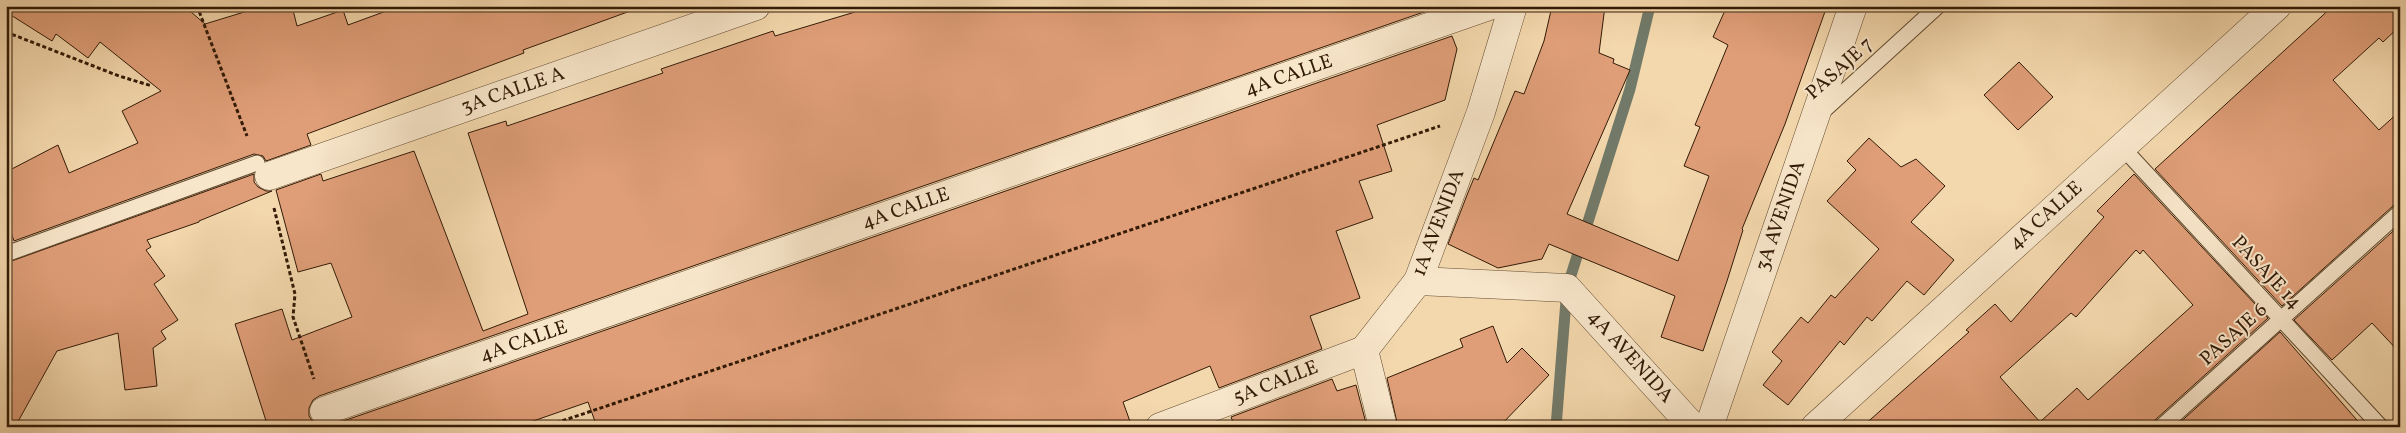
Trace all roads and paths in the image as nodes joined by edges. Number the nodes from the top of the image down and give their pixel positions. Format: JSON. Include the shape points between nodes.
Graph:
{"nodes":[{"id":1,"x":197,"y":6,"type":"edge"},
{"id":2,"x":756,"y":6,"type":"edge"},
{"id":3,"x":1489,"y":6,"type":"edge"},
{"id":4,"x":1513,"y":6,"type":"edge"},
{"id":5,"x":1852,"y":6,"type":"edge"},
{"id":6,"x":1938,"y":6,"type":"edge"},
{"id":7,"x":2277,"y":6,"type":"edge"},
{"id":8,"x":6,"y":32,"type":"edge"},
{"id":9,"x":152,"y":86,"type":"dead end"},
{"id":10,"x":1481,"y":112,"type":"junction"},
{"id":11,"x":1814,"y":120,"type":"junction"},
{"id":12,"x":2122,"y":147,"type":"junction"},
{"id":13,"x":263,"y":170,"type":"junction"},
{"id":14,"x":2400,"y":212,"type":"edge"},
{"id":15,"x":6,"y":254,"type":"edge"},
{"id":16,"x":1418,"y":281,"type":"junction"},
{"id":17,"x":2282,"y":320,"type":"junction"},
{"id":18,"x":1364,"y":350,"type":"junction"},
{"id":19,"x":324,"y":411,"type":"joint"},
{"id":20,"x":544,"y":427,"type":"edge"},
{"id":21,"x":1160,"y":427,"type":"edge"},
{"id":22,"x":1383,"y":427,"type":"edge"},
{"id":23,"x":1693,"y":427,"type":"edge"},
{"id":24,"x":1710,"y":427,"type":"edge"},
{"id":25,"x":1814,"y":427,"type":"edge"},
{"id":26,"x":2160,"y":427,"type":"edge"},
{"id":27,"x":2380,"y":427,"type":"edge"}],
"edges":[{"from":1,"to":13,"type":"path"},
{"from":2,"to":13,"type":"street","name":"3A CALLE A"},
{"from":3,"to":19,"type":"street","name":"4A CALLE"},
{"from":4,"to":10,"type":"street","name":"1A AVENIDA"},
{"from":5,"to":11,"type":"street","name":"3A AVENIDA"},
{"from":6,"to":11,"type":"lane","name":"PASAJE 7"},
{"from":7,"to":12,"type":"street","name":"4A CALLE"},
{"from":8,"to":9,"type":"path"},
{"from":10,"to":16,"type":"street","name":"1A AVENIDA"},
{"from":10,"to":20,"type":"path"},
{"from":11,"to":24,"type":"street","name":"3A AVENIDA"},
{"from":12,"to":17,"type":"lane","name":"PASAJE 14"},
{"from":12,"to":25,"type":"street","name":"4A CALLE"},
{"from":13,"to":15,"type":"lane"},
{"from":13,"to":19,"type":"path","via":[[294,294],[293,317]]},
{"from":14,"to":17,"type":"lane","name":"PASAJE 6"},
{"from":16,"to":18,"type":"street","name":"1A AVENIDA"},
{"from":16,"to":23,"type":"street","name":"4A AVENIDA","via":[[1567,288]]},
{"from":17,"to":26,"type":"lane","name":"PASAJE 6"},
{"from":17,"to":27,"type":"lane","name":"PASAJE 14"},
{"from":18,"to":21,"type":"street","name":"5A CALLE"},
{"from":18,"to":22,"type":"street"}]}
